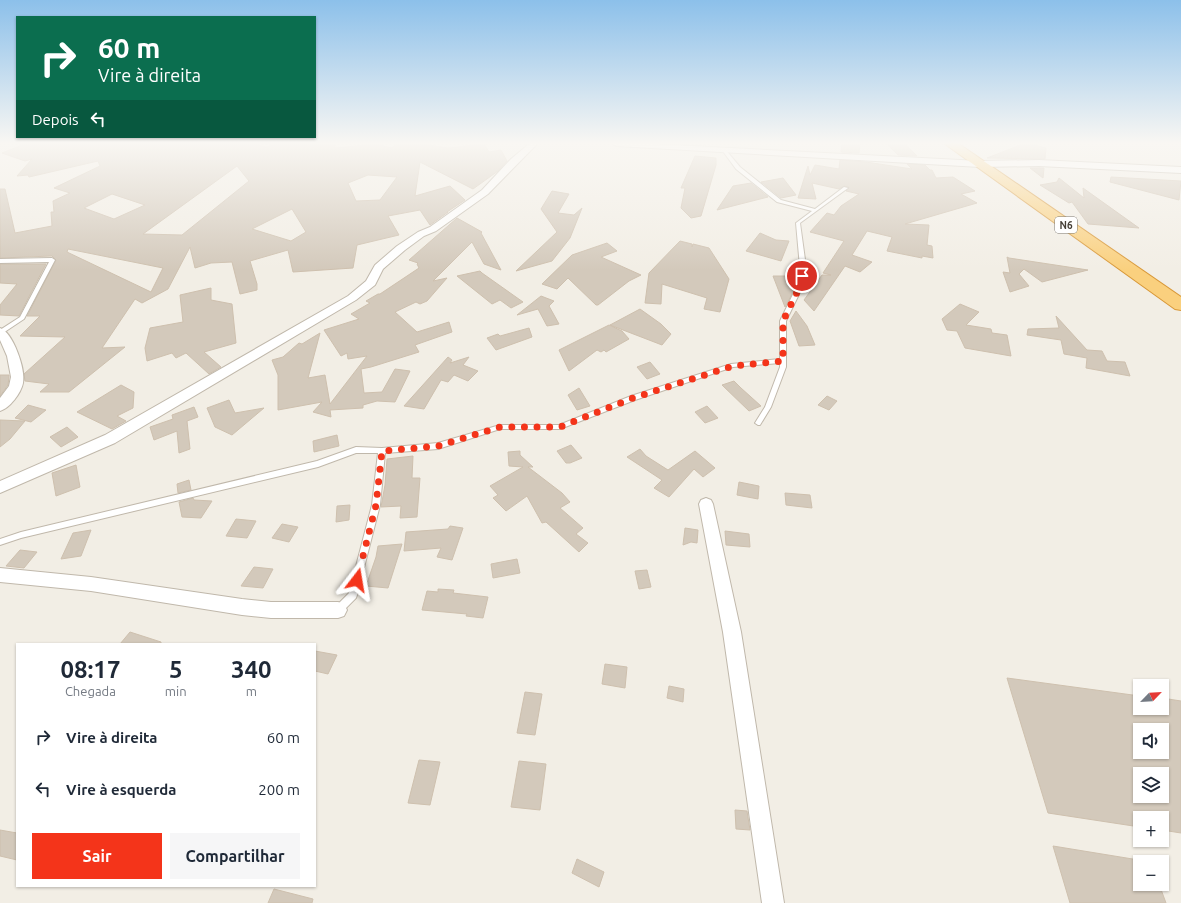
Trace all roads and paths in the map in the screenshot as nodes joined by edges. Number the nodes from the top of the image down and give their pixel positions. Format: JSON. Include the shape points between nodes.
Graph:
{"nodes":[{"id":1,"x":490,"y":186,"type":"edge"},
{"id":2,"x":761,"y":186,"type":"edge"},
{"id":3,"x":1017,"y":186,"type":"edge"},
{"id":4,"x":1020,"y":186,"type":"edge"},
{"id":5,"x":846,"y":188,"type":"dead end"},
{"id":6,"x":814,"y":210,"type":"junction"},
{"id":7,"x":0,"y":261,"type":"edge"},
{"id":8,"x":1181,"y":293,"type":"edge"},
{"id":9,"x":1181,"y":305,"type":"edge"},
{"id":10,"x":0,"y":332,"type":"edge"},
{"id":11,"x":783,"y":361,"type":"junction"},
{"id":12,"x":0,"y":406,"type":"edge"},
{"id":13,"x":758,"y":423,"type":"dead end"},
{"id":14,"x":382,"y":451,"type":"junction"},
{"id":15,"x":0,"y":487,"type":"edge"},
{"id":16,"x":706,"y":504,"type":"dead end"},
{"id":17,"x":0,"y":542,"type":"edge"},
{"id":18,"x":0,"y":575,"type":"edge"},
{"id":19,"x":338,"y":610,"type":"joint"},
{"id":20,"x":773,"y":903,"type":"edge"}],
"edges":[{"from":1,"to":15,"type":"street","via":[[433,229],[401,248],[379,268],[371,282],[352,298],[110,439]]},
{"from":2,"to":6,"type":"lane","via":[[779,201]]},
{"from":3,"to":9,"type":"highway","number":"N6"},
{"from":4,"to":8,"type":"highway","number":"N6"},
{"from":5,"to":6,"type":"lane"},
{"from":6,"to":11,"type":"lane","via":[[798,223],[803,267],[800,286],[783,321]]},
{"from":7,"to":10,"type":"lane","via":[[52,260],[22,318]]},
{"from":10,"to":12,"type":"street","via":[[9,343],[17,375],[17,382],[10,396]]},
{"from":11,"to":13,"type":"lane","via":[[768,407]]},
{"from":11,"to":14,"type":"lane","via":[[733,366],[633,398],[560,427],[500,427],[438,446]]},
{"from":14,"to":17,"type":"lane","via":[[356,450],[318,464]]},
{"from":14,"to":19,"type":"lane","via":[[376,505],[353,594]]},
{"from":16,"to":20,"type":"street","via":[[732,632]]},
{"from":18,"to":19,"type":"street","via":[[91,584],[242,607],[271,610]]}]}
